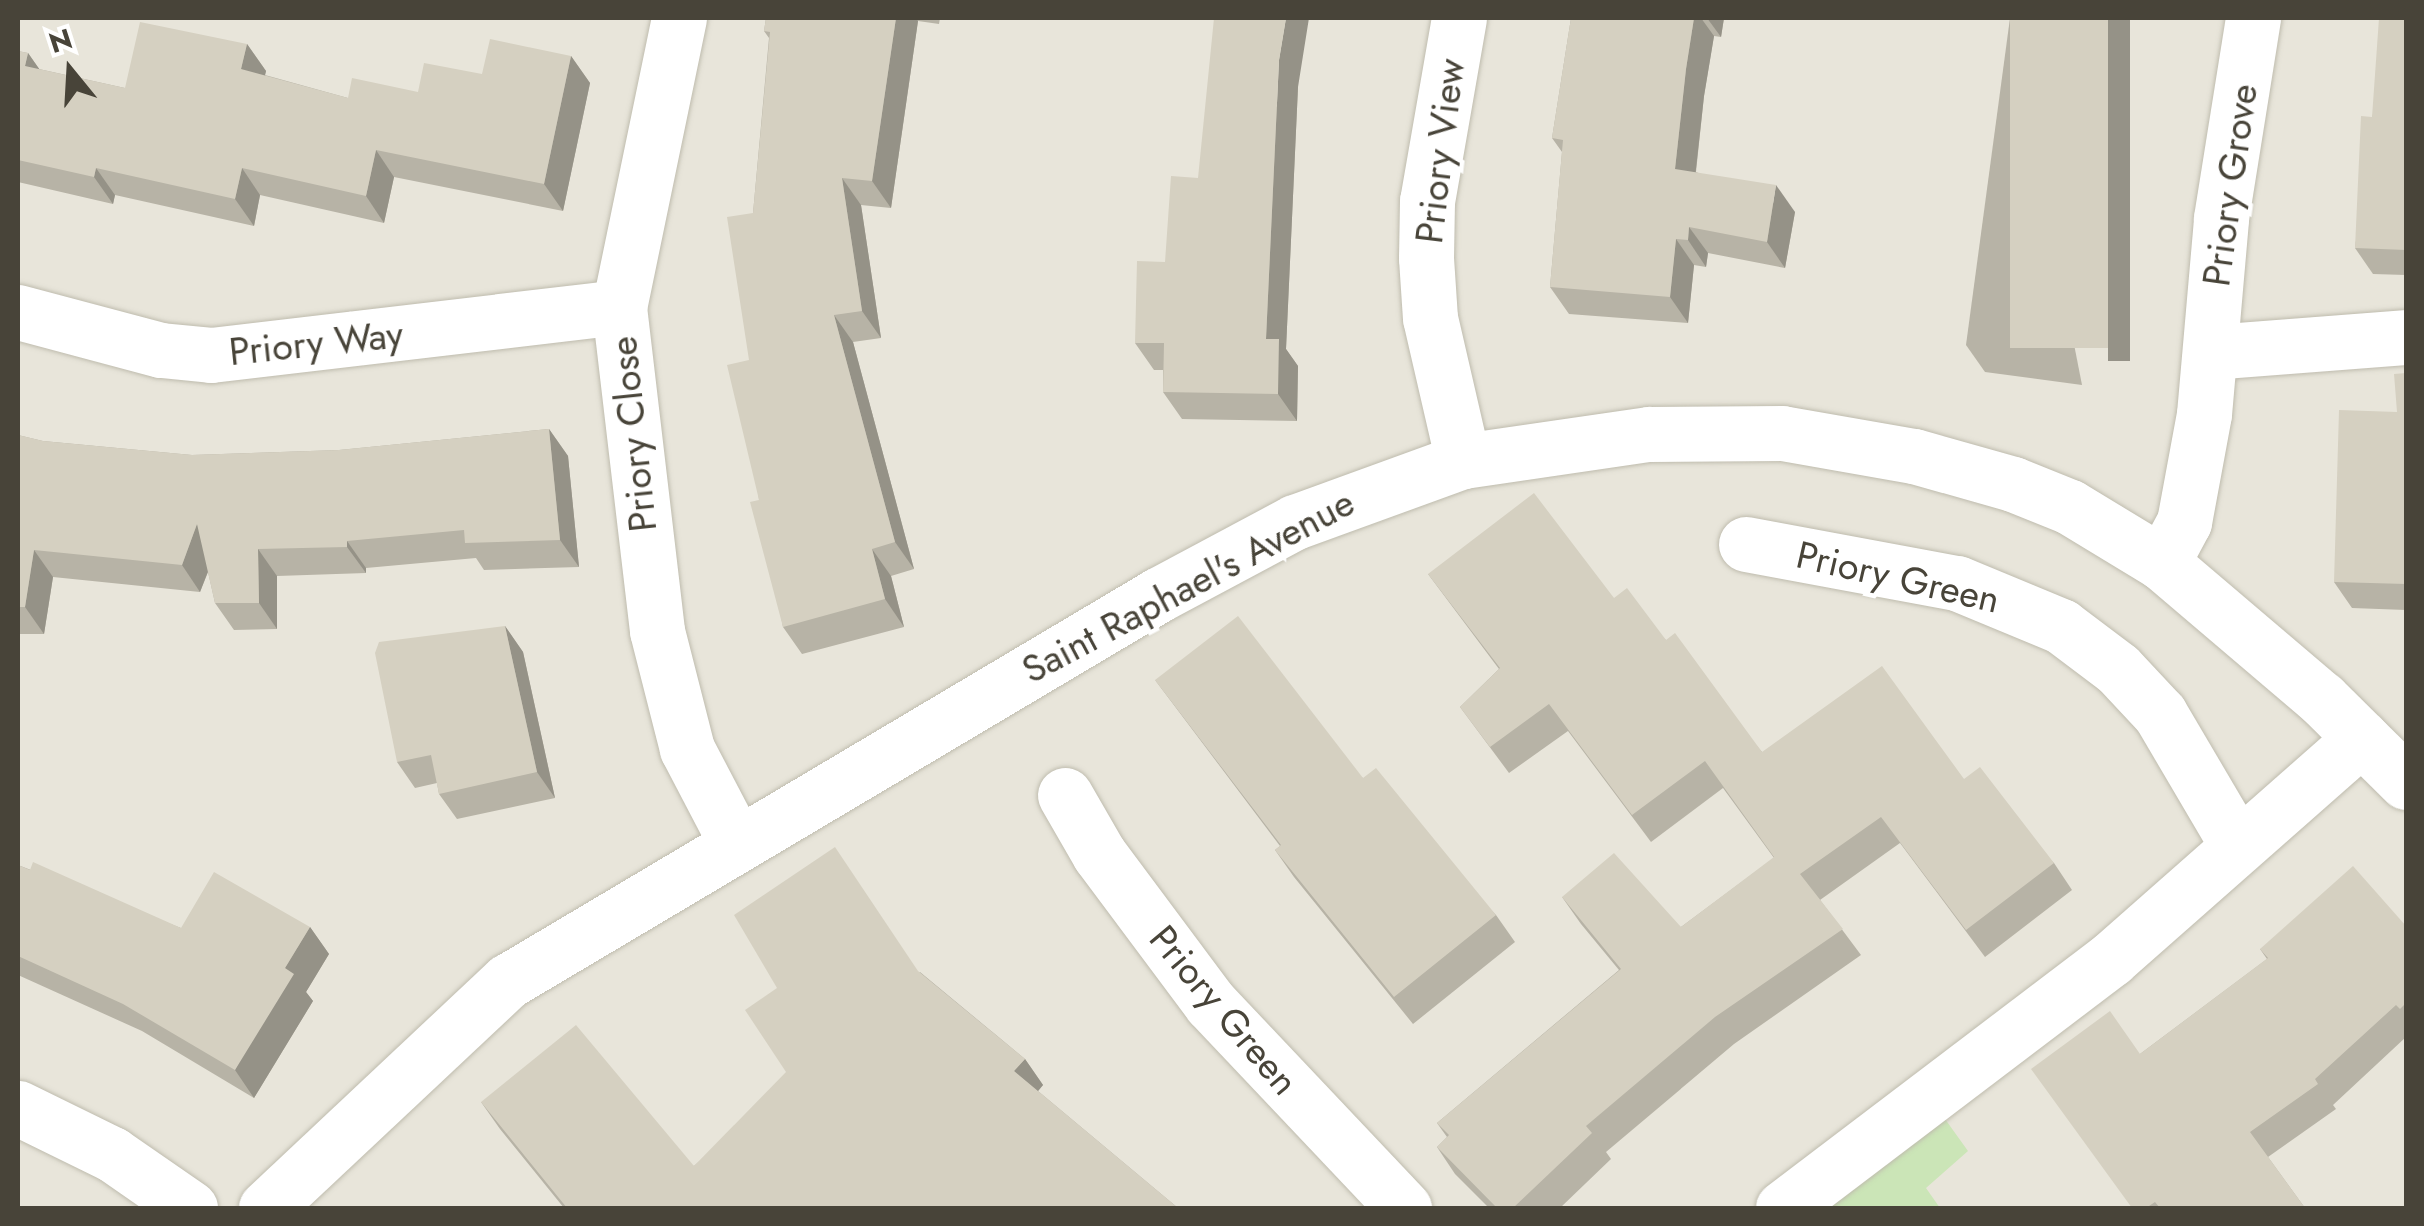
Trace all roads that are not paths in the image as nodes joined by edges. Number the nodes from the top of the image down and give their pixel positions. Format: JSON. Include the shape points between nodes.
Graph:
{"nodes":[{"id":1,"x":679,"y":18,"type":"edge"},
{"id":2,"x":1459,"y":18,"type":"edge"},
{"id":3,"x":2253,"y":18,"type":"edge"},
{"id":4,"x":619,"y":307,"type":"junction"},
{"id":5,"x":18,"y":312,"type":"edge"},
{"id":6,"x":2406,"y":337,"type":"edge"},
{"id":7,"x":2211,"y":352,"type":"junction"},
{"id":8,"x":1463,"y":461,"type":"junction"},
{"id":9,"x":1746,"y":544,"type":"dead end"},
{"id":10,"x":2162,"y":563,"type":"junction"},
{"id":11,"x":2362,"y":738,"type":"junction"},
{"id":12,"x":2406,"y":782,"type":"edge"},
{"id":13,"x":1065,"y":794,"type":"dead end"},
{"id":14,"x":735,"y":841,"type":"junction"},
{"id":15,"x":2236,"y":844,"type":"junction"},
{"id":16,"x":18,"y":1108,"type":"edge"},
{"id":17,"x":190,"y":1208,"type":"edge"},
{"id":18,"x":266,"y":1208,"type":"edge"},
{"id":19,"x":1404,"y":1208,"type":"edge"},
{"id":20,"x":1783,"y":1208,"type":"edge"}],
"edges":[{"from":1,"to":4,"type":"street","name":"Priory Close"},
{"from":2,"to":8,"type":"street","name":"Priory View","via":[[1428,201],[1426,258],[1430,318]]},
{"from":3,"to":7,"type":"street","name":"Priory Grove","via":[[2221,218]]},
{"from":4,"to":5,"type":"street","name":"Priory Way","via":[[211,355],[160,350]]},
{"from":4,"to":14,"type":"street","name":"Priory Close","via":[[657,631],[687,749]]},
{"from":6,"to":7,"type":"street"},
{"from":7,"to":10,"type":"street","name":"Priory Grove","via":[[2184,522]]},
{"from":8,"to":10,"type":"street","name":"Saint Raphael's Avenue","via":[[1648,434],[1813,438],[1914,456],[2013,484],[2070,507]]},
{"from":8,"to":14,"type":"street","name":"Saint Raphael's Avenue","via":[[1295,522]]},
{"from":9,"to":15,"type":"street","name":"Priory Green","via":[[1956,583],[2061,626],[2118,669],[2160,714]]},
{"from":10,"to":11,"type":"street","name":"Saint Raphael's Avenue"},
{"from":11,"to":12,"type":"street","name":"Saint Raphael's Avenue"},
{"from":11,"to":15,"type":"street"},
{"from":13,"to":19,"type":"street","name":"Priory Green","via":[[1099,854],[1211,1004]]},
{"from":14,"to":18,"type":"street","name":"Saint Raphael's Avenue","via":[[508,981]]},
{"from":15,"to":20,"type":"street","via":[[2111,958]]},
{"from":16,"to":17,"type":"street","via":[[112,1154]]}]}
